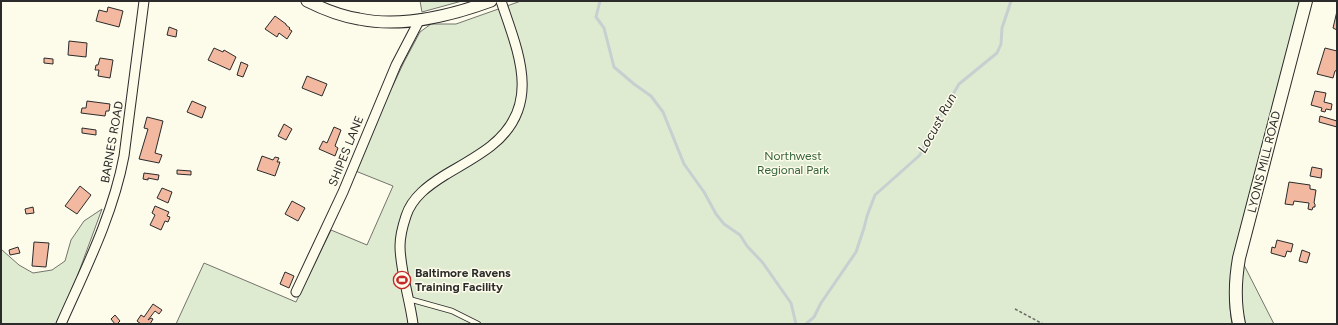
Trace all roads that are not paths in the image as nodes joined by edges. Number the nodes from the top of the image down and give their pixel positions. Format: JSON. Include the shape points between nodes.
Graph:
{"nodes":[{"id":1,"x":144,"y":1,"type":"edge"},
{"id":2,"x":306,"y":1,"type":"edge"},
{"id":3,"x":491,"y":1,"type":"edge"},
{"id":4,"x":501,"y":1,"type":"edge"},
{"id":5,"x":1306,"y":1,"type":"edge"},
{"id":6,"x":420,"y":19,"type":"junction"},
{"id":7,"x":296,"y":292,"type":"dead end"},
{"id":8,"x":409,"y":299,"type":"junction"},
{"id":9,"x":61,"y":324,"type":"edge"},
{"id":10,"x":413,"y":324,"type":"edge"},
{"id":11,"x":478,"y":324,"type":"edge"},
{"id":12,"x":1239,"y":324,"type":"edge"}],
"edges":[{"from":1,"to":9,"type":"street","name":"BARNES ROAD","via":[[119,180],[108,215]]},
{"from":2,"to":6,"type":"street","via":[[341,15],[365,20],[389,22]]},
{"from":3,"to":6,"type":"street","via":[[451,14]]},
{"from":4,"to":8,"type":"street","via":[[521,68],[521,101],[512,122],[499,139],[484,152],[422,191],[412,203],[406,215],[400,246]]},
{"from":5,"to":12,"type":"main road","name":"LYONS MILL ROAD","via":[[1239,258],[1235,293]]},
{"from":6,"to":7,"type":"street","name":"SHIPES LANE","via":[[396,65],[343,192]]},
{"from":8,"to":10,"type":"street"},
{"from":8,"to":11,"type":"lane","via":[[452,311]]}]}
